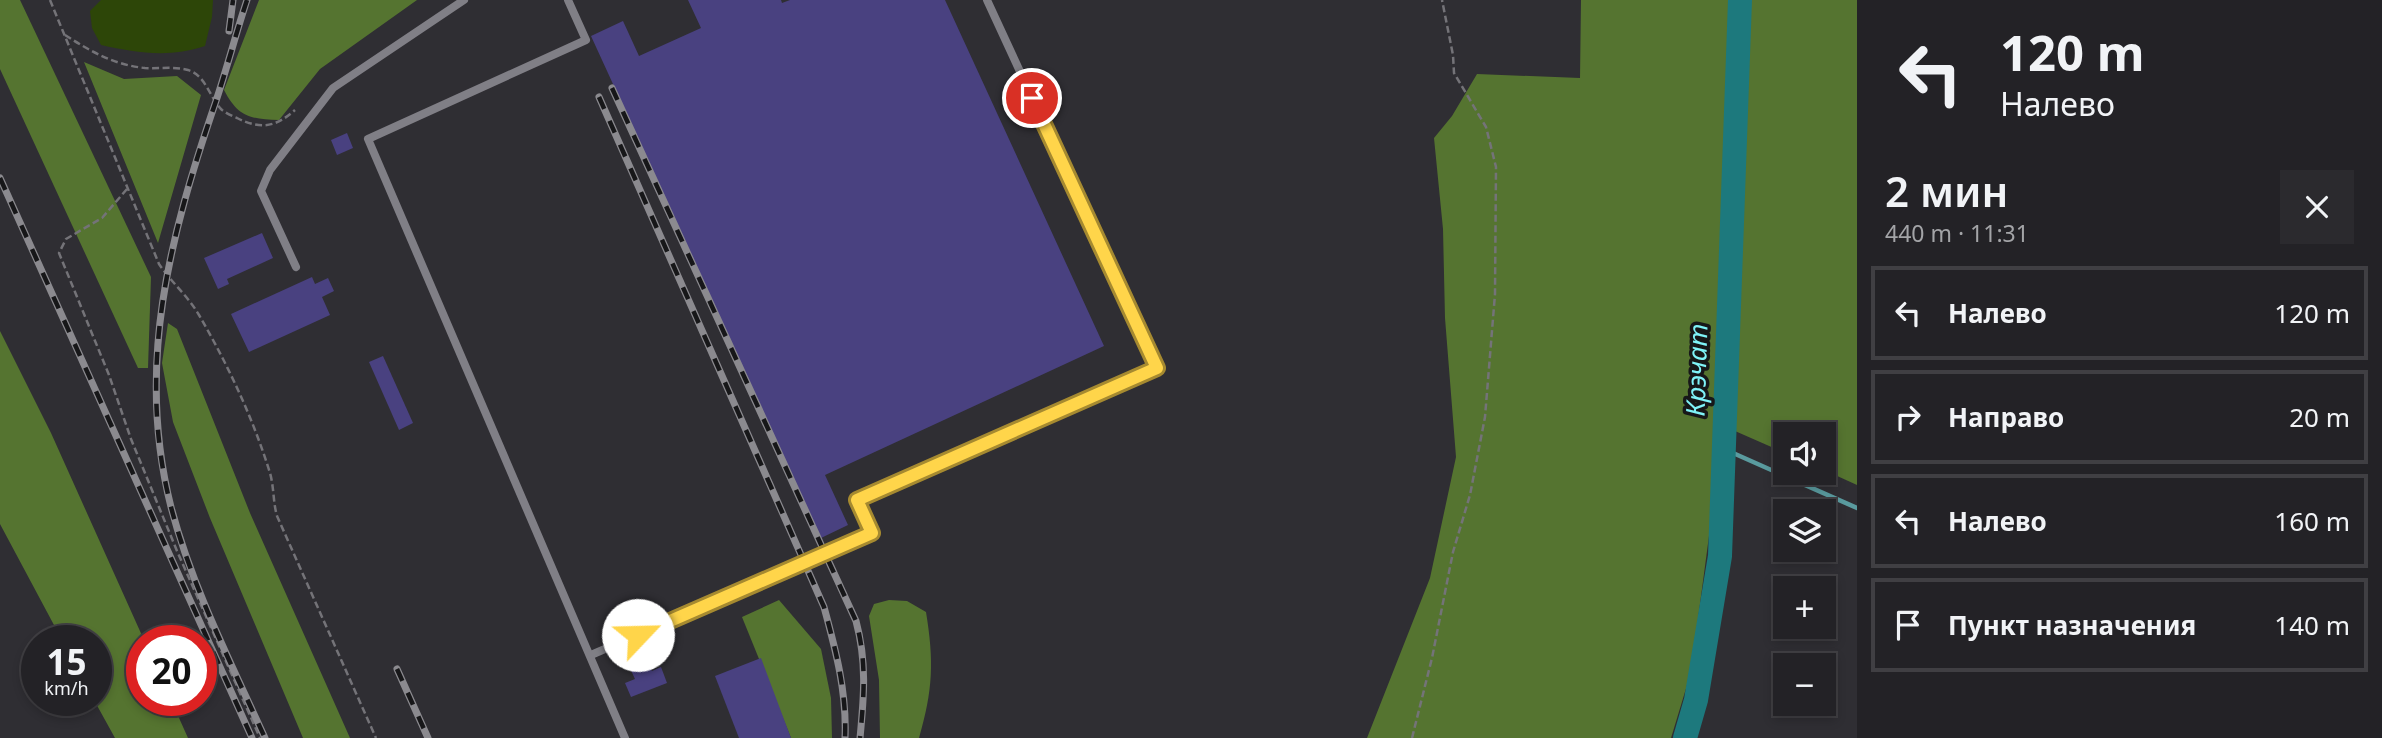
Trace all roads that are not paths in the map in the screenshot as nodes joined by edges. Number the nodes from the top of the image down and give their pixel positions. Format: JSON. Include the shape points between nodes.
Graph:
{"nodes":[{"id":1,"x":464,"y":0,"type":"edge"},
{"id":2,"x":568,"y":0,"type":"edge"},
{"id":3,"x":987,"y":0,"type":"edge"},
{"id":4,"x":296,"y":267,"type":"dead end"},
{"id":5,"x":591,"y":655,"type":"junction"},
{"id":6,"x":625,"y":738,"type":"edge"}],
"edges":[{"from":1,"to":4,"type":"lane","via":[[333,88],[270,170],[261,191]]},
{"from":2,"to":5,"type":"lane","via":[[586,40],[368,139]]},
{"from":3,"to":5,"type":"lane","via":[[1157,368],[857,500],[872,533]]},
{"from":5,"to":6,"type":"lane"}]}
